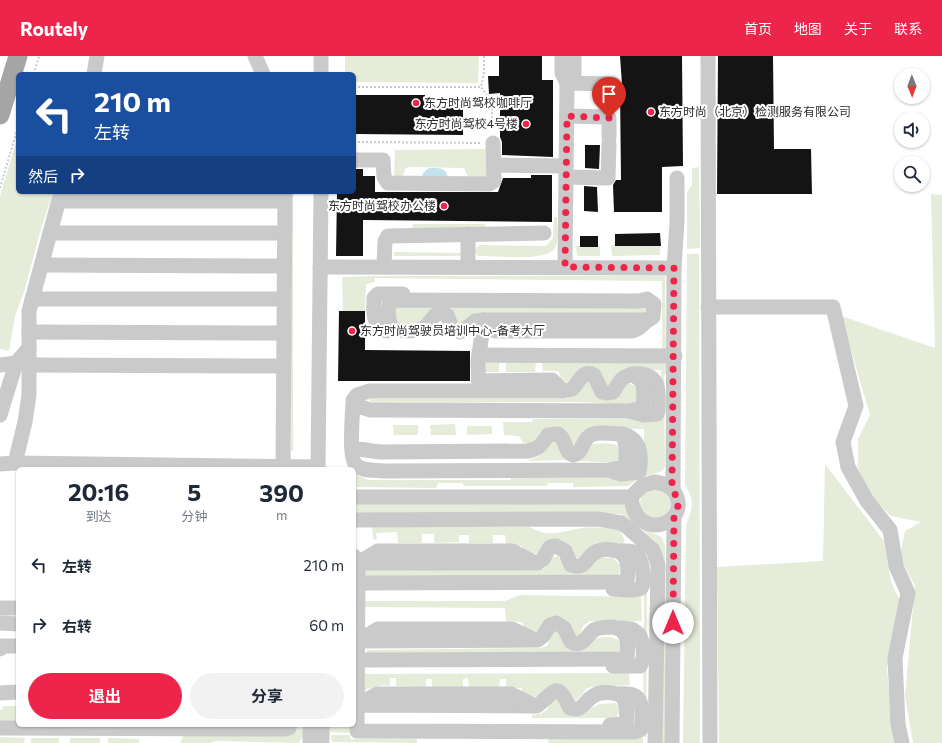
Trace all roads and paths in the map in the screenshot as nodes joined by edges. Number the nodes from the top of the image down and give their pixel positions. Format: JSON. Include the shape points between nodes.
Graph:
{"nodes":[{"id":1,"x":18,"y":56,"type":"edge"},
{"id":2,"x":39,"y":56,"type":"edge"},
{"id":3,"x":96,"y":56,"type":"edge"},
{"id":4,"x":255,"y":56,"type":"edge"},
{"id":5,"x":321,"y":56,"type":"edge"},
{"id":6,"x":484,"y":56,"type":"edge"},
{"id":7,"x":562,"y":56,"type":"edge"},
{"id":8,"x":574,"y":56,"type":"edge"},
{"id":9,"x":708,"y":56,"type":"edge"},
{"id":10,"x":35,"y":72,"type":"edge"},
{"id":11,"x":94,"y":72,"type":"edge"},
{"id":12,"x":261,"y":72,"type":"edge"},
{"id":13,"x":321,"y":72,"type":"edge"},
{"id":14,"x":571,"y":83,"type":"junction"},
{"id":15,"x":613,"y":84,"type":"dead end"},
{"id":16,"x":356,"y":87,"type":"edge"},
{"id":17,"x":481,"y":87,"type":"junction"},
{"id":18,"x":0,"y":115,"type":"edge"},
{"id":19,"x":567,"y":116,"type":"junction"},
{"id":20,"x":16,"y":134,"type":"edge"},
{"id":21,"x":356,"y":142,"type":"edge"},
{"id":22,"x":493,"y":143,"type":"junction"},
{"id":23,"x":356,"y":160,"type":"edge"},
{"id":24,"x":494,"y":165,"type":"junction"},
{"id":25,"x":566,"y":172,"type":"junction"},
{"id":26,"x":677,"y":178,"type":"dead end"},
{"id":27,"x":0,"y":188,"type":"edge"},
{"id":28,"x":321,"y":194,"type":"edge"},
{"id":29,"x":60,"y":196,"type":"edge"},
{"id":30,"x":284,"y":196,"type":"edge"},
{"id":31,"x":51,"y":233,"type":"junction"},
{"id":32,"x":544,"y":233,"type":"dead end"},
{"id":33,"x":284,"y":234,"type":"junction"},
{"id":34,"x":468,"y":234,"type":"junction"},
{"id":35,"x":42,"y":265,"type":"junction"},
{"id":36,"x":284,"y":266,"type":"junction"},
{"id":37,"x":320,"y":267,"type":"junction"},
{"id":38,"x":384,"y":267,"type":"junction"},
{"id":39,"x":468,"y":267,"type":"junction"},
{"id":40,"x":565,"y":267,"type":"junction"},
{"id":41,"x":674,"y":268,"type":"junction"},
{"id":42,"x":32,"y":299,"type":"junction"},
{"id":43,"x":284,"y":299,"type":"junction"},
{"id":44,"x":708,"y":307,"type":"junction"},
{"id":45,"x":483,"y":324,"type":"junction"},
{"id":46,"x":29,"y":332,"type":"junction"},
{"id":47,"x":284,"y":333,"type":"junction"},
{"id":48,"x":479,"y":355,"type":"junction"},
{"id":49,"x":675,"y":356,"type":"junction"},
{"id":50,"x":22,"y":364,"type":"junction"},
{"id":51,"x":0,"y":365,"type":"edge"},
{"id":52,"x":284,"y":366,"type":"junction"},
{"id":53,"x":478,"y":386,"type":"junction"},
{"id":54,"x":353,"y":400,"type":"junction"},
{"id":55,"x":0,"y":415,"type":"edge"},
{"id":56,"x":352,"y":448,"type":"junction"},
{"id":57,"x":7,"y":464,"type":"edge"},
{"id":58,"x":283,"y":467,"type":"joint"},
{"id":59,"x":318,"y":467,"type":"edge"},
{"id":60,"x":672,"y":489,"type":"junction"},
{"id":61,"x":356,"y":497,"type":"edge"},
{"id":62,"x":631,"y":497,"type":"junction"},
{"id":63,"x":674,"y":517,"type":"junction"},
{"id":64,"x":356,"y":520,"type":"edge"},
{"id":65,"x":356,"y":560,"type":"edge"},
{"id":66,"x":358,"y":586,"type":"junction"},
{"id":67,"x":0,"y":608,"type":"edge"},
{"id":68,"x":16,"y":608,"type":"edge"},
{"id":69,"x":0,"y":624,"type":"edge"},
{"id":70,"x":16,"y":624,"type":"edge"},
{"id":71,"x":16,"y":639,"type":"edge"},
{"id":72,"x":0,"y":640,"type":"edge"},
{"id":73,"x":358,"y":641,"type":"junction"},
{"id":74,"x":16,"y":646,"type":"edge"},
{"id":75,"x":0,"y":649,"type":"edge"},
{"id":76,"x":358,"y":663,"type":"junction"},
{"id":77,"x":16,"y":692,"type":"edge"},
{"id":78,"x":0,"y":693,"type":"edge"},
{"id":79,"x":0,"y":702,"type":"edge"},
{"id":80,"x":16,"y":702,"type":"edge"},
{"id":81,"x":357,"y":705,"type":"junction"},
{"id":82,"x":233,"y":727,"type":"edge"},
{"id":83,"x":289,"y":727,"type":"edge"},
{"id":84,"x":0,"y":728,"type":"edge"},
{"id":85,"x":174,"y":736,"type":"edge"},
{"id":86,"x":655,"y":743,"type":"edge"},
{"id":87,"x":672,"y":743,"type":"edge"},
{"id":88,"x":710,"y":743,"type":"edge"},
{"id":89,"x":902,"y":743,"type":"edge"}],
"edges":[{"from":1,"to":18,"type":"main road"},
{"from":2,"to":10,"type":"path"},
{"from":3,"to":11,"type":"street"},
{"from":4,"to":12,"type":"street"},
{"from":5,"to":13,"type":"street"},
{"from":6,"to":17,"type":"path"},
{"from":7,"to":14,"type":"street","via":[[562,73]]},
{"from":8,"to":14,"type":"street"},
{"from":9,"to":44,"type":"street"},
{"from":14,"to":15,"type":"street"},
{"from":14,"to":19,"type":"street"},
{"from":16,"to":17,"type":"path"},
{"from":17,"to":22,"type":"path","via":[[492,103]]},
{"from":19,"to":25,"type":"street"},
{"from":19,"to":25,"type":"street","via":[[611,117],[608,178]]},
{"from":20,"to":27,"type":"path"},
{"from":21,"to":22,"type":"path"},
{"from":22,"to":24,"type":"street"},
{"from":23,"to":24,"type":"street","via":[[383,160],[384,177],[388,183],[489,184],[494,181]]},
{"from":24,"to":25,"type":"street"},
{"from":25,"to":40,"type":"street"},
{"from":26,"to":41,"type":"street","via":[[678,222]]},
{"from":28,"to":37,"type":"street"},
{"from":29,"to":30,"type":"street"},
{"from":29,"to":31,"type":"street"},
{"from":30,"to":33,"type":"street"},
{"from":31,"to":33,"type":"street"},
{"from":31,"to":35,"type":"street"},
{"from":32,"to":34,"type":"street"},
{"from":33,"to":36,"type":"street"},
{"from":34,"to":38,"type":"street","via":[[388,236],[385,241]]},
{"from":34,"to":39,"type":"street"},
{"from":35,"to":36,"type":"street"},
{"from":35,"to":42,"type":"street"},
{"from":36,"to":43,"type":"street"},
{"from":37,"to":38,"type":"street"},
{"from":37,"to":59,"type":"street"},
{"from":38,"to":39,"type":"street"},
{"from":39,"to":40,"type":"street"},
{"from":40,"to":41,"type":"street"},
{"from":41,"to":49,"type":"street"},
{"from":42,"to":43,"type":"street"},
{"from":42,"to":46,"type":"street"},
{"from":43,"to":47,"type":"street"},
{"from":44,"to":88,"type":"street"},
{"from":44,"to":89,"type":"street","via":[[833,307],[856,406],[842,442],[848,467],[867,501],[890,530],[896,566],[908,593],[895,658],[898,724]]},
{"from":45,"to":45,"type":"street","via":[[496,331],[632,331],[653,317],[654,304],[647,299],[392,300],[389,307],[389,321],[394,329],[420,330],[434,315],[440,313],[447,315],[452,328],[460,332],[475,321]]},
{"from":45,"to":48,"type":"street"},
{"from":46,"to":47,"type":"street"},
{"from":46,"to":50,"type":"street","via":[[29,348]]},
{"from":47,"to":52,"type":"street"},
{"from":48,"to":49,"type":"street"},
{"from":48,"to":53,"type":"street"},
{"from":49,"to":60,"type":"street"},
{"from":50,"to":51,"type":"street"},
{"from":50,"to":52,"type":"street"},
{"from":50,"to":55,"type":"street"},
{"from":50,"to":57,"type":"street","via":[[29,394],[25,422]]},
{"from":52,"to":58,"type":"street"},
{"from":53,"to":54,"type":"street","via":[[369,391],[357,395]]},
{"from":53,"to":54,"type":"street","via":[[552,380],[563,391],[572,389],[582,376],[588,373],[594,375],[602,392],[607,393],[613,392],[625,376],[650,376],[658,387],[658,411],[654,415],[629,411],[370,410],[359,406]]},
{"from":54,"to":56,"type":"street"},
{"from":56,"to":56,"type":"street","via":[[375,452],[528,451],[542,445],[548,435],[558,434],[563,438],[566,450],[572,455],[581,451],[586,439],[592,434],[622,434],[626,445],[626,467],[609,470],[368,470],[356,465]]},
{"from":57,"to":58,"type":"street"},
{"from":60,"to":62,"type":"street","via":[[663,483],[654,482],[642,486]]},
{"from":60,"to":63,"type":"street","via":[[679,502]]},
{"from":61,"to":62,"type":"street"},
{"from":62,"to":63,"type":"street","via":[[636,515],[648,524],[664,524]]},
{"from":63,"to":87,"type":"street"},
{"from":64,"to":86,"type":"street","via":[[598,519],[621,523],[653,550],[658,565]]},
{"from":65,"to":66,"type":"street"},
{"from":65,"to":66,"type":"street","via":[[538,563],[550,548],[556,546],[565,551],[571,565],[581,566],[594,553],[600,551],[620,551],[625,555],[628,564],[627,581],[622,582]]},
{"from":66,"to":73,"type":"street"},
{"from":67,"to":68,"type":"street"},
{"from":69,"to":70,"type":"street"},
{"from":71,"to":72,"type":"street"},
{"from":73,"to":76,"type":"street"},
{"from":73,"to":76,"type":"street","via":[[538,640],[550,625],[556,623],[564,628],[571,642],[576,644],[581,643],[594,630],[620,628],[632,629],[639,634],[643,645],[640,666]]},
{"from":74,"to":75,"type":"street","via":[[2,646]]},
{"from":76,"to":81,"type":"street"},
{"from":77,"to":78,"type":"street"},
{"from":79,"to":80,"type":"street"},
{"from":81,"to":81,"type":"street","via":[[377,694],[511,694],[537,706],[551,692],[560,691],[570,708],[575,710],[599,694],[631,694],[638,699],[642,711],[639,731],[357,728]]},
{"from":82,"to":83,"type":"street","via":[[285,730]]},
{"from":82,"to":85,"type":"street"},
{"from":84,"to":85,"type":"street"}]}
